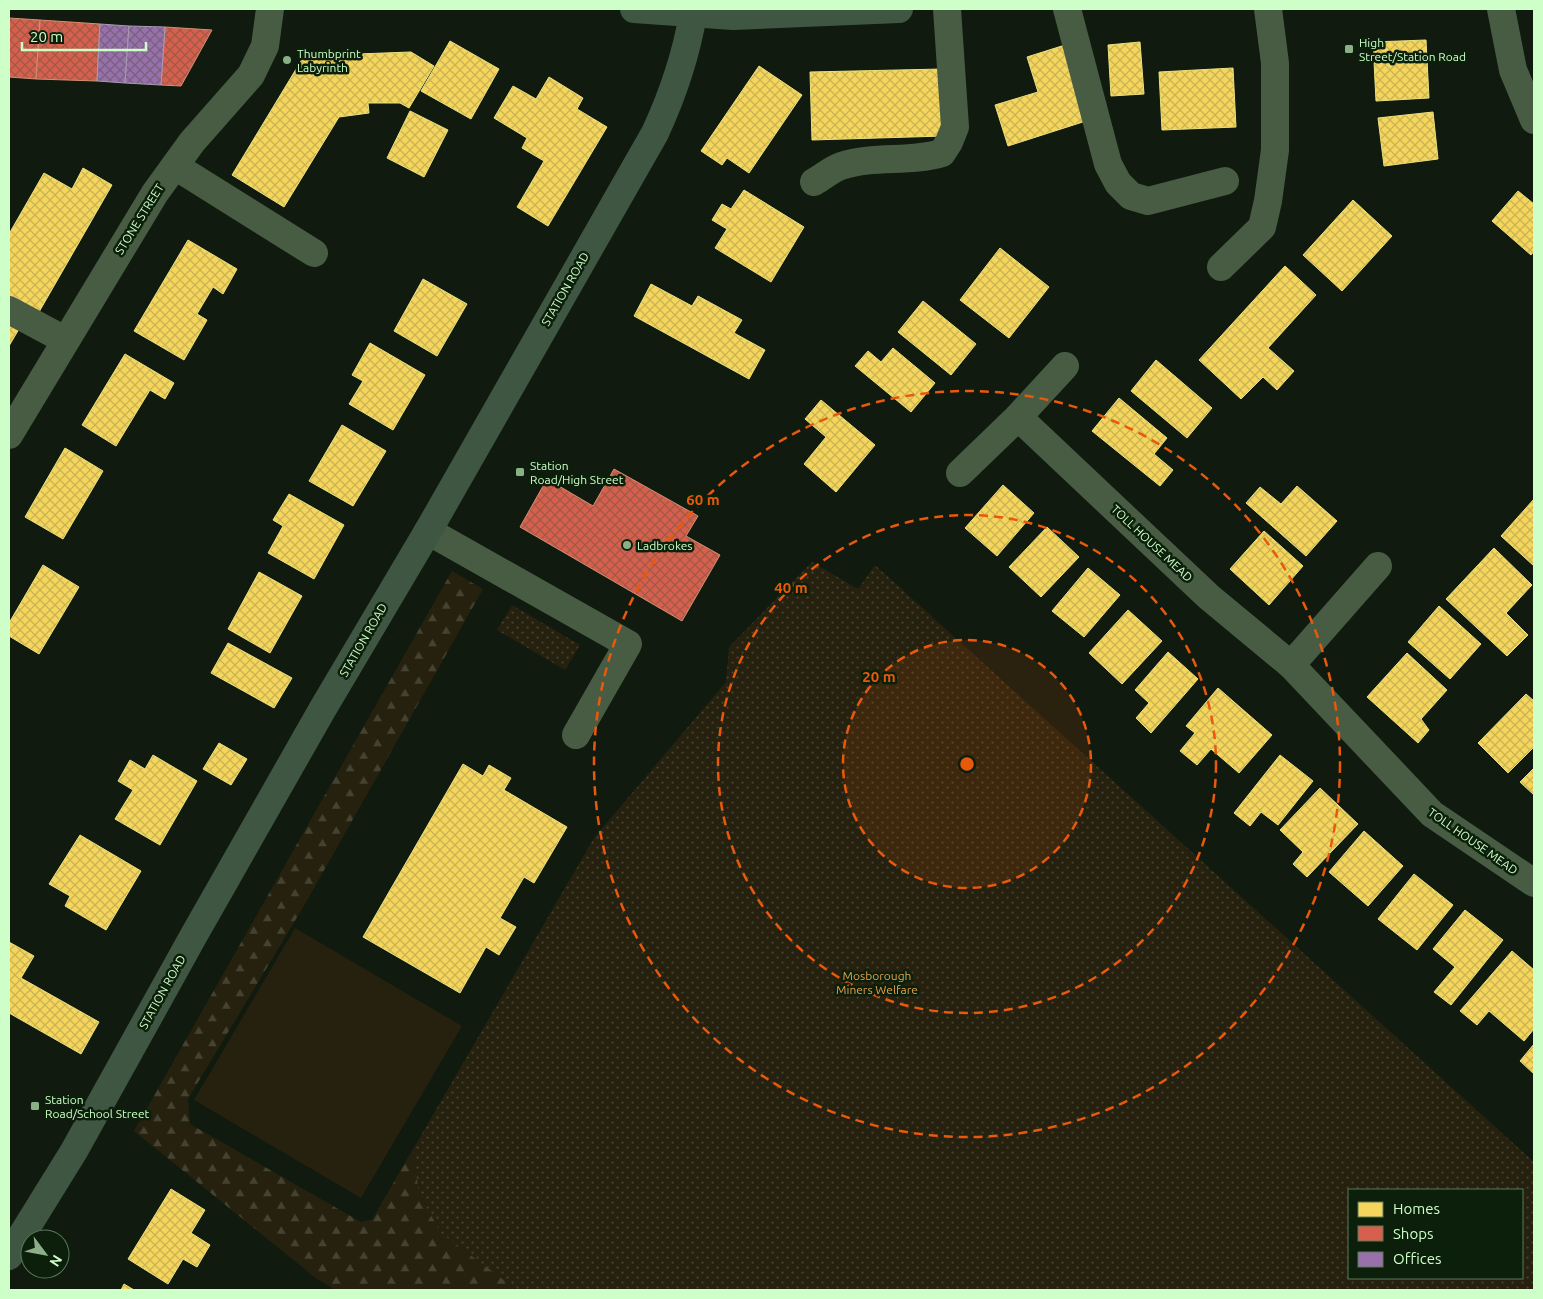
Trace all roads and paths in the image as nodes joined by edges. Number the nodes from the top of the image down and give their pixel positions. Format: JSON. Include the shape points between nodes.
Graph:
{"nodes":[{"id":1,"x":270,"y":9,"type":"edge"},
{"id":2,"x":634,"y":9,"type":"edge"},
{"id":3,"x":899,"y":9,"type":"edge"},
{"id":4,"x":947,"y":9,"type":"edge"},
{"id":5,"x":1068,"y":9,"type":"edge"},
{"id":6,"x":1268,"y":9,"type":"edge"},
{"id":7,"x":1501,"y":9,"type":"edge"},
{"id":8,"x":693,"y":11,"type":"edge"},
{"id":9,"x":1534,"y":120,"type":"edge"},
{"id":10,"x":175,"y":166,"type":"junction"},
{"id":11,"x":1225,"y":181,"type":"dead end"},
{"id":12,"x":814,"y":182,"type":"dead end"},
{"id":13,"x":314,"y":253,"type":"dead end"},
{"id":14,"x":1221,"y":267,"type":"dead end"},
{"id":15,"x":9,"y":310,"type":"edge"},
{"id":16,"x":65,"y":340,"type":"junction"},
{"id":17,"x":1065,"y":366,"type":"dead end"},
{"id":18,"x":1018,"y":417,"type":"junction"},
{"id":19,"x":9,"y":435,"type":"edge"},
{"id":20,"x":960,"y":474,"type":"dead end"},
{"id":21,"x":428,"y":531,"type":"junction"},
{"id":22,"x":1378,"y":566,"type":"dead end"},
{"id":23,"x":1291,"y":665,"type":"junction"},
{"id":24,"x":576,"y":736,"type":"dead end"},
{"id":25,"x":1534,"y":883,"type":"edge"},
{"id":26,"x":9,"y":1256,"type":"edge"}],
"edges":[{"from":1,"to":10,"type":"street","name":"STONE STREET","via":[[265,46],[251,75]]},
{"from":2,"to":8,"type":"main road"},
{"from":3,"to":8,"type":"main road","via":[[733,16]]},
{"from":4,"to":12,"type":"street","via":[[955,127],[942,153],[925,158],[867,160],[840,167]]},
{"from":5,"to":11,"type":"street","via":[[1108,164],[1118,183],[1131,196],[1148,201]]},
{"from":6,"to":14,"type":"street","via":[[1275,73],[1274,150],[1268,201],[1262,227]]},
{"from":7,"to":9,"type":"street","via":[[1513,70]]},
{"from":8,"to":21,"type":"main road","name":"STATION ROAD","via":[[682,66],[654,133]]},
{"from":10,"to":13,"type":"street"},
{"from":10,"to":16,"type":"street","name":"STONE STREET"},
{"from":15,"to":16,"type":"street"},
{"from":16,"to":19,"type":"street","name":"STONE STREET"},
{"from":17,"to":18,"type":"street"},
{"from":18,"to":20,"type":"street"},
{"from":18,"to":23,"type":"street","name":"TOLL HOUSE MEAD","via":[[1209,597]]},
{"from":21,"to":24,"type":"street","via":[[628,644]]},
{"from":21,"to":26,"type":"main road","name":"STATION ROAD","via":[[322,710],[74,1151]]},
{"from":22,"to":23,"type":"street"},
{"from":23,"to":25,"type":"street","name":"TOLL HOUSE MEAD","via":[[1432,814]]}]}
